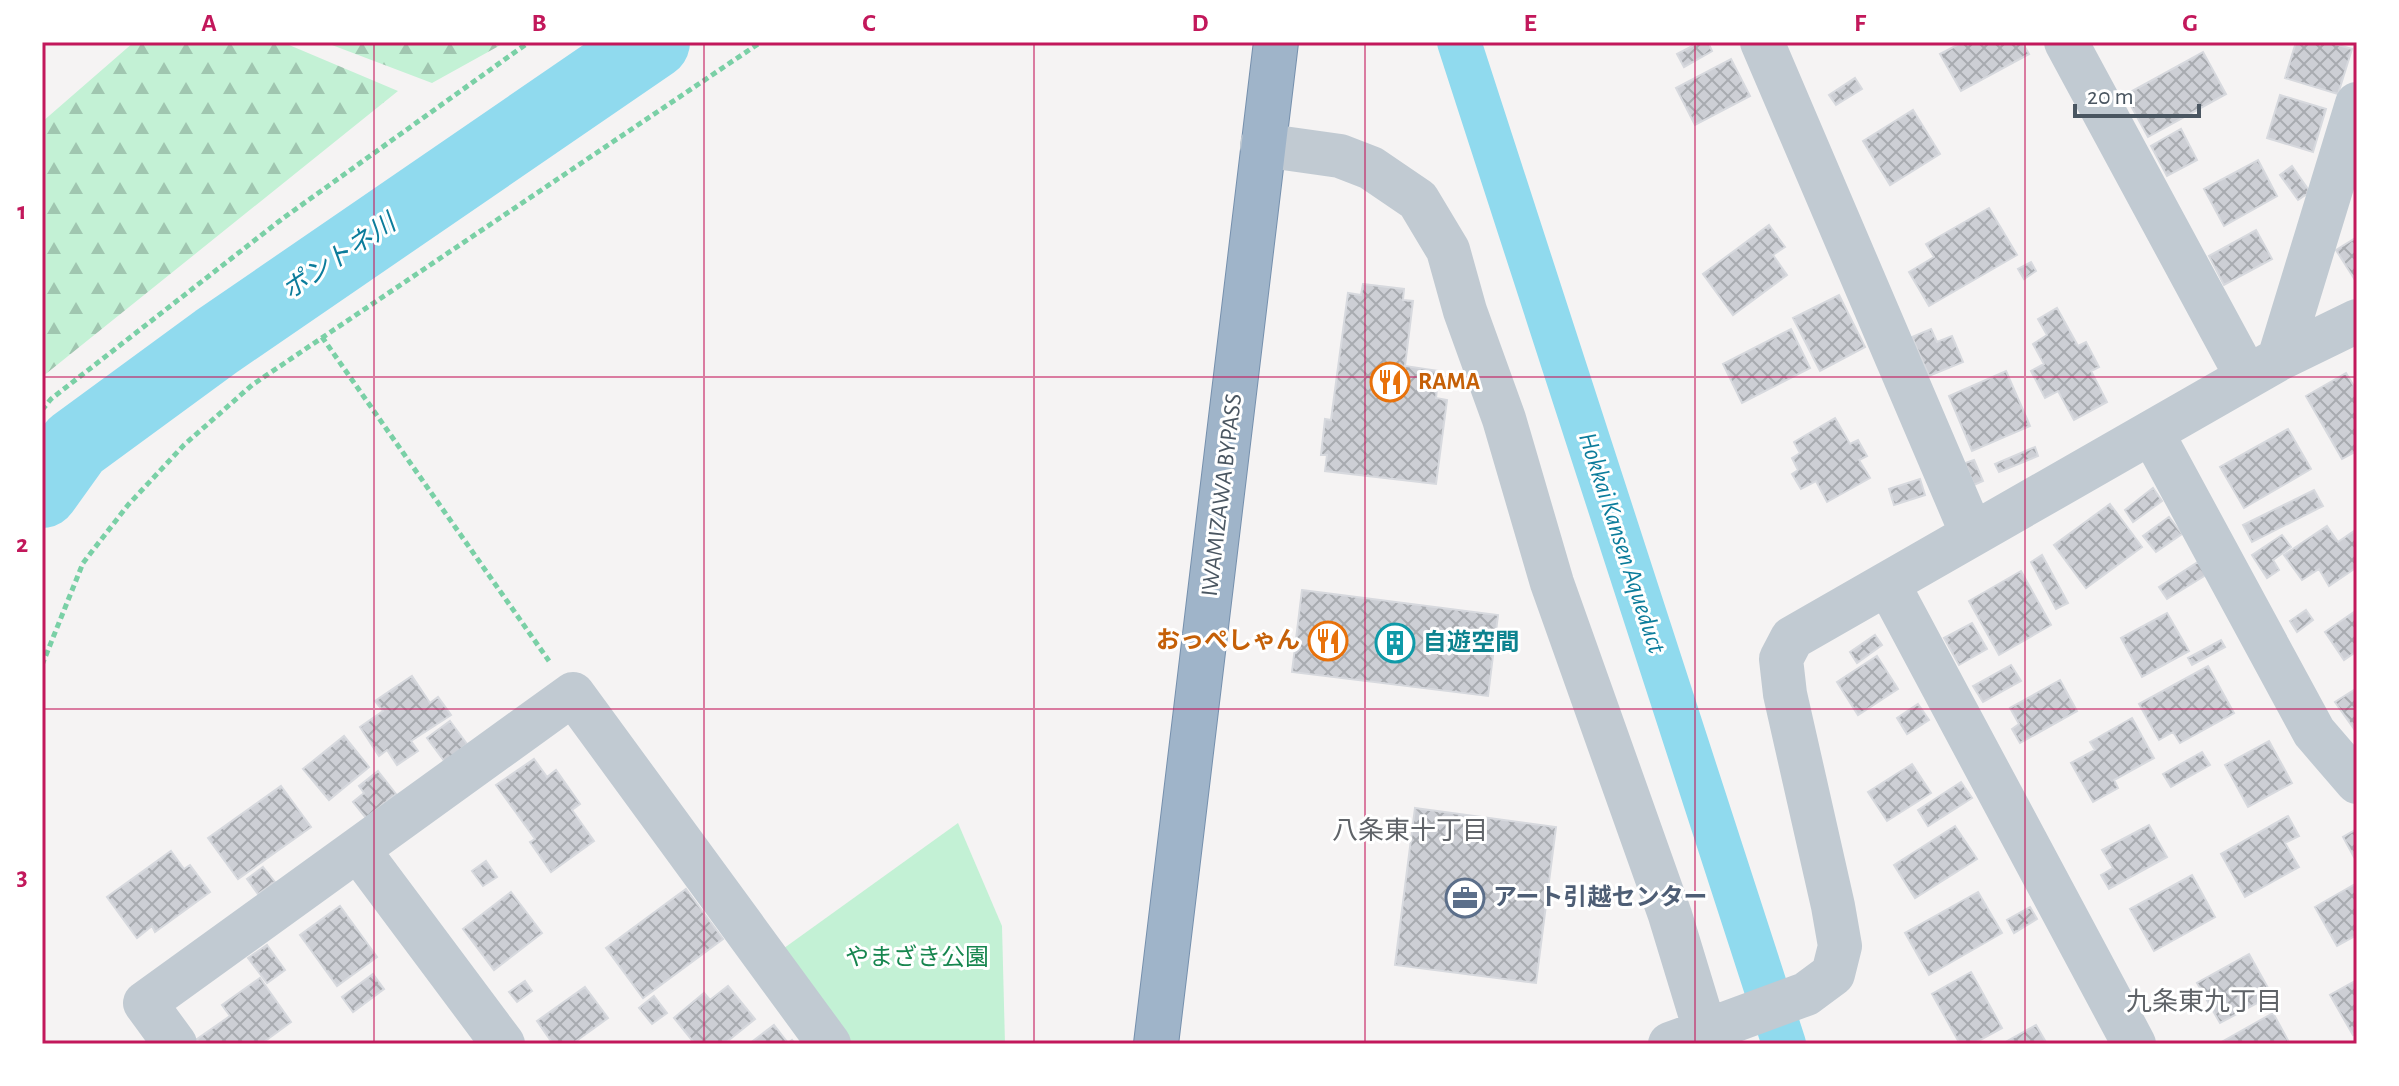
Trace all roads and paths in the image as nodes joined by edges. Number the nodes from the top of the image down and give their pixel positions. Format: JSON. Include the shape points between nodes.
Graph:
{"nodes":[{"id":1,"x":529,"y":42,"type":"edge"},
{"id":2,"x":761,"y":42,"type":"edge"},
{"id":3,"x":1276,"y":42,"type":"edge"},
{"id":4,"x":1762,"y":42,"type":"edge"},
{"id":5,"x":2066,"y":42,"type":"edge"},
{"id":6,"x":2357,"y":104,"type":"edge"},
{"id":7,"x":1262,"y":145,"type":"junction"},
{"id":8,"x":2357,"y":321,"type":"edge"},
{"id":9,"x":322,"y":337,"type":"junction"},
{"id":10,"x":2263,"y":368,"type":"junction"},
{"id":11,"x":42,"y":410,"type":"edge"},
{"id":12,"x":2152,"y":433,"type":"junction"},
{"id":13,"x":1972,"y":534,"type":"junction"},
{"id":14,"x":1888,"y":584,"type":"junction"},
{"id":15,"x":42,"y":665,"type":"edge"},
{"id":16,"x":573,"y":694,"type":"junction"},
{"id":17,"x":2357,"y":782,"type":"edge"},
{"id":18,"x":359,"y":851,"type":"junction"},
{"id":19,"x":1703,"y":1031,"type":"edge"},
{"id":20,"x":175,"y":1044,"type":"edge"},
{"id":21,"x":503,"y":1044,"type":"edge"},
{"id":22,"x":829,"y":1044,"type":"edge"},
{"id":23,"x":1156,"y":1044,"type":"edge"},
{"id":24,"x":2134,"y":1044,"type":"edge"}],
"edges":[{"from":1,"to":11,"type":"path","via":[[282,219]]},
{"from":2,"to":9,"type":"path"},
{"from":3,"to":7,"type":"highway","name":"IWAMIZAWA BYPASS"},
{"from":4,"to":13,"type":"street"},
{"from":5,"to":10,"type":"street"},
{"from":6,"to":10,"type":"street"},
{"from":7,"to":19,"type":"street","via":[[1340,156],[1371,168],[1418,200],[1448,250],[1557,598],[1670,915]]},
{"from":7,"to":23,"type":"highway","name":"IWAMIZAWA BYPASS"},
{"from":8,"to":10,"type":"street"},
{"from":9,"to":15,"type":"path","via":[[252,385],[184,445],[128,505],[83,563]]},
{"from":9,"to":16,"type":"path"},
{"from":10,"to":12,"type":"street"},
{"from":12,"to":13,"type":"street"},
{"from":12,"to":17,"type":"street","via":[[2314,732]]},
{"from":13,"to":14,"type":"street"},
{"from":14,"to":19,"type":"street","via":[[1792,638],[1781,659],[1840,946],[1833,974],[1806,994]]},
{"from":14,"to":24,"type":"street"},
{"from":16,"to":18,"type":"street"},
{"from":16,"to":22,"type":"street"},
{"from":18,"to":20,"type":"street","via":[[145,1003]]},
{"from":18,"to":21,"type":"street"}]}
